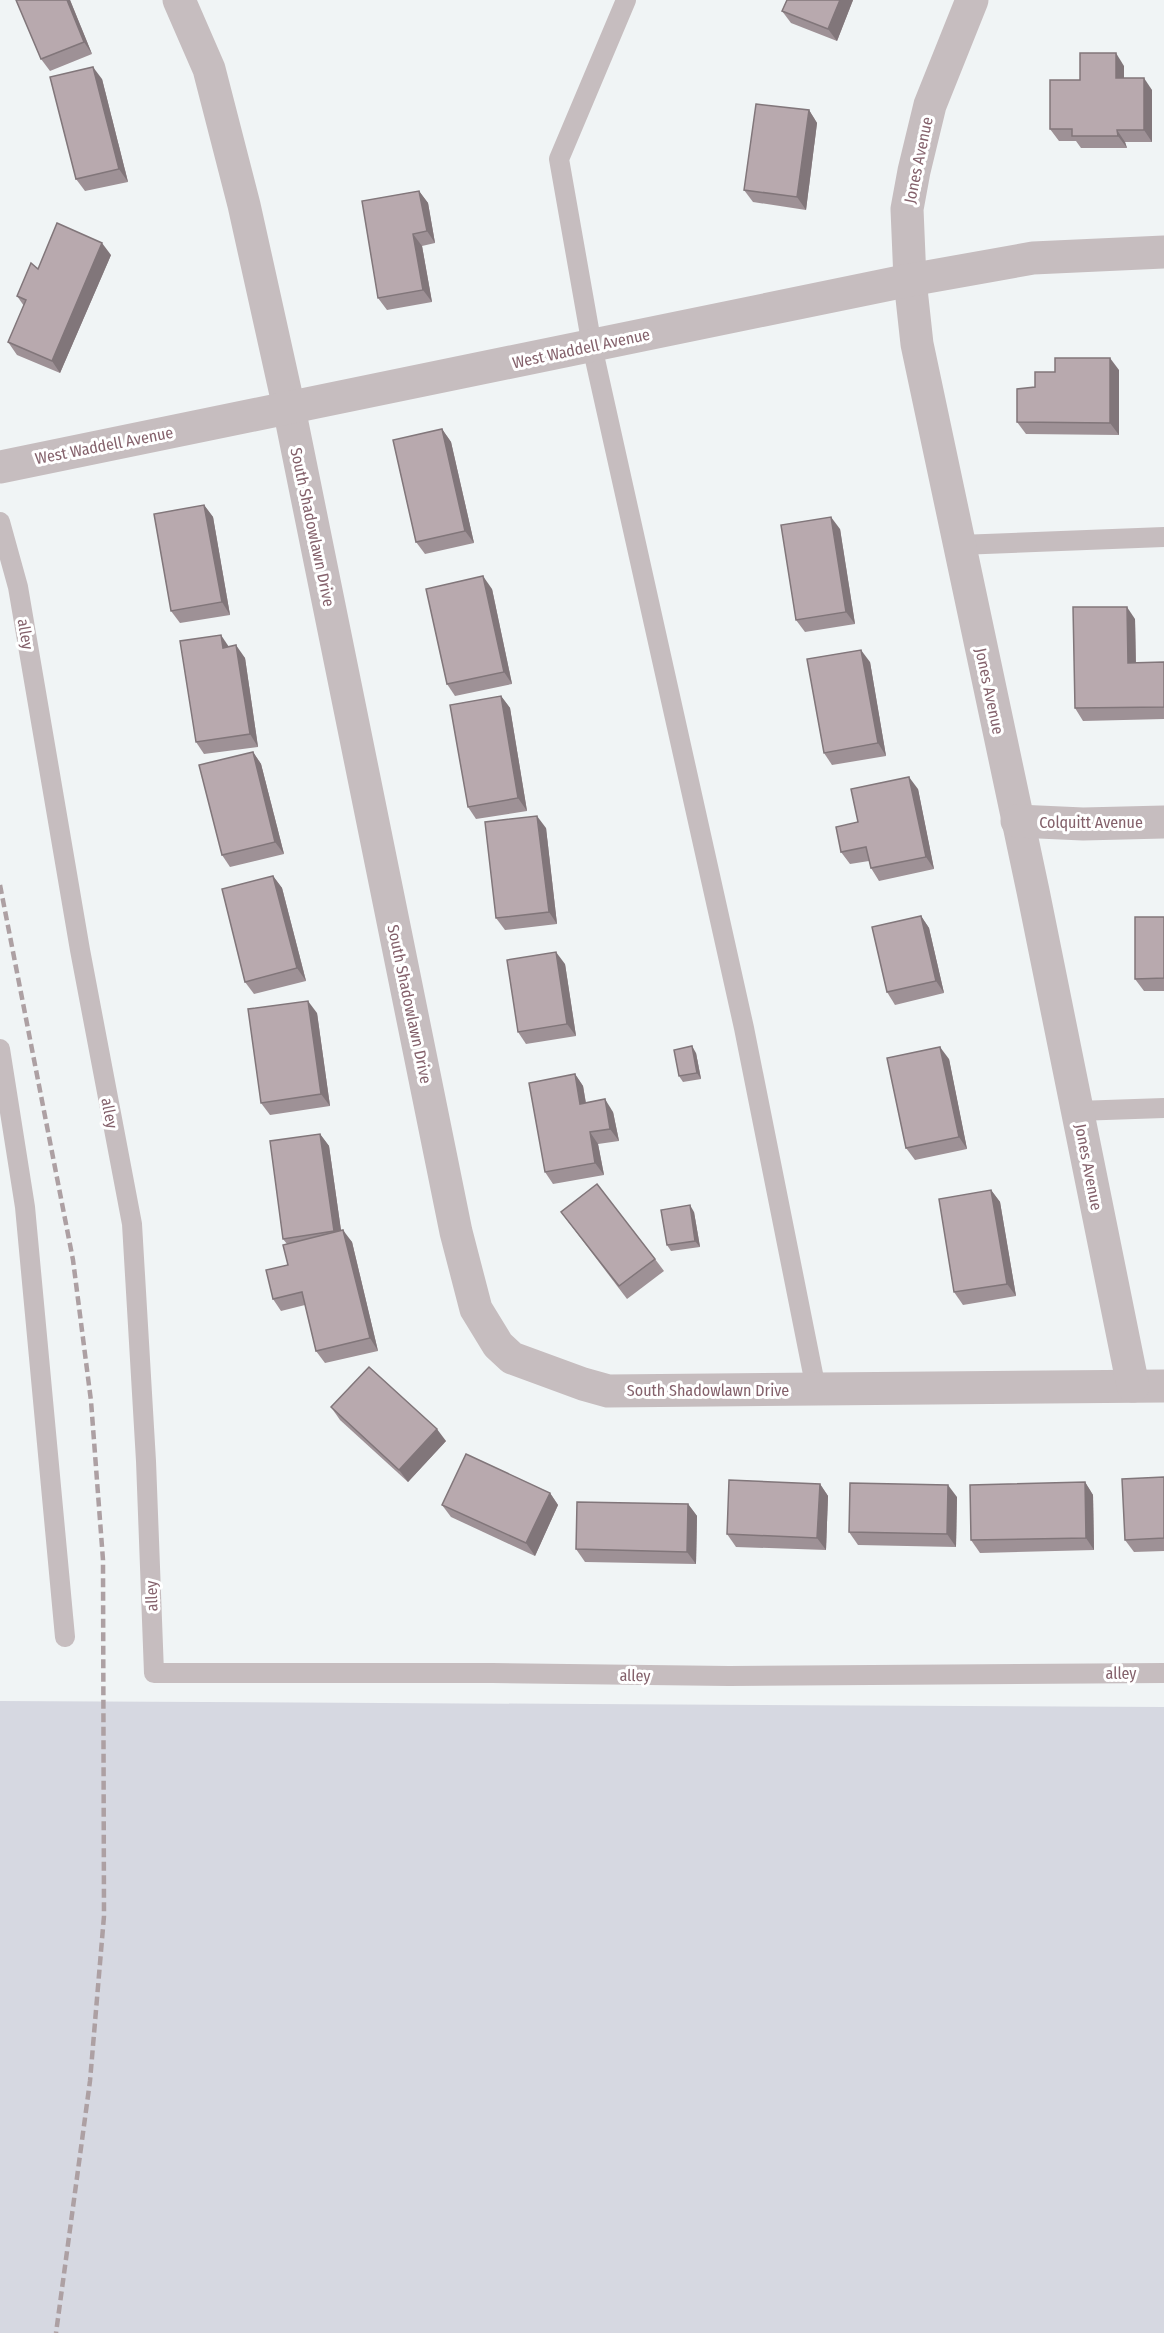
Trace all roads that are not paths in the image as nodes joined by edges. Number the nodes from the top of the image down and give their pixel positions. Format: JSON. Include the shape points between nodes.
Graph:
{"nodes":[{"id":1,"x":178,"y":0,"type":"edge"},
{"id":2,"x":626,"y":0,"type":"edge"},
{"id":3,"x":972,"y":0,"type":"edge"},
{"id":4,"x":1164,"y":252,"type":"edge"},
{"id":5,"x":910,"y":280,"type":"junction"},
{"id":6,"x":592,"y":346,"type":"junction"},
{"id":7,"x":289,"y":408,"type":"junction"},
{"id":8,"x":0,"y":467,"type":"edge"},
{"id":9,"x":0,"y":522,"type":"edge"},
{"id":10,"x":1164,"y":537,"type":"edge"},
{"id":11,"x":959,"y":545,"type":"junction"},
{"id":12,"x":1017,"y":821,"type":"junction"},
{"id":13,"x":1164,"y":822,"type":"edge"},
{"id":14,"x":0,"y":1049,"type":"edge"},
{"id":15,"x":1164,"y":1108,"type":"edge"},
{"id":16,"x":1077,"y":1111,"type":"junction"},
{"id":17,"x":1148,"y":1386,"type":"edge"},
{"id":18,"x":816,"y":1389,"type":"junction"},
{"id":19,"x":64,"y":1637,"type":"dead end"},
{"id":20,"x":1164,"y":1673,"type":"edge"}],
"edges":[{"from":1,"to":7,"type":"street","name":"South Shadowlawn Drive","via":[[209,69]]},
{"from":2,"to":6,"type":"lane","via":[[559,159]]},
{"from":3,"to":5,"type":"street","name":"Jones Avenue","via":[[930,105],[914,171],[907,209]]},
{"from":4,"to":5,"type":"street","name":"West Waddell Avenue","via":[[1033,258]]},
{"from":5,"to":6,"type":"street","name":"West Waddell Avenue"},
{"from":5,"to":11,"type":"street","name":"Jones Avenue","via":[[917,344]]},
{"from":6,"to":7,"type":"street","name":"West Waddell Avenue"},
{"from":6,"to":18,"type":"lane","via":[[744,1028]]},
{"from":7,"to":8,"type":"street","name":"West Waddell Avenue"},
{"from":7,"to":18,"type":"street","name":"South Shadowlawn Drive","via":[[454,1221],[476,1309],[498,1345],[512,1359],[608,1391]]},
{"from":9,"to":20,"type":"lane","name":"alley","via":[[18,587],[132,1224],[154,1673]]},
{"from":10,"to":11,"type":"lane"},
{"from":11,"to":12,"type":"street","name":"Jones Avenue"},
{"from":12,"to":13,"type":"street","name":"Colquitt Avenue"},
{"from":12,"to":16,"type":"street","name":"Jones Avenue"},
{"from":14,"to":19,"type":"lane","via":[[25,1207]]},
{"from":15,"to":16,"type":"lane"},
{"from":16,"to":17,"type":"street","name":"Jones Avenue"},
{"from":17,"to":18,"type":"street","name":"South Shadowlawn Drive"}]}
